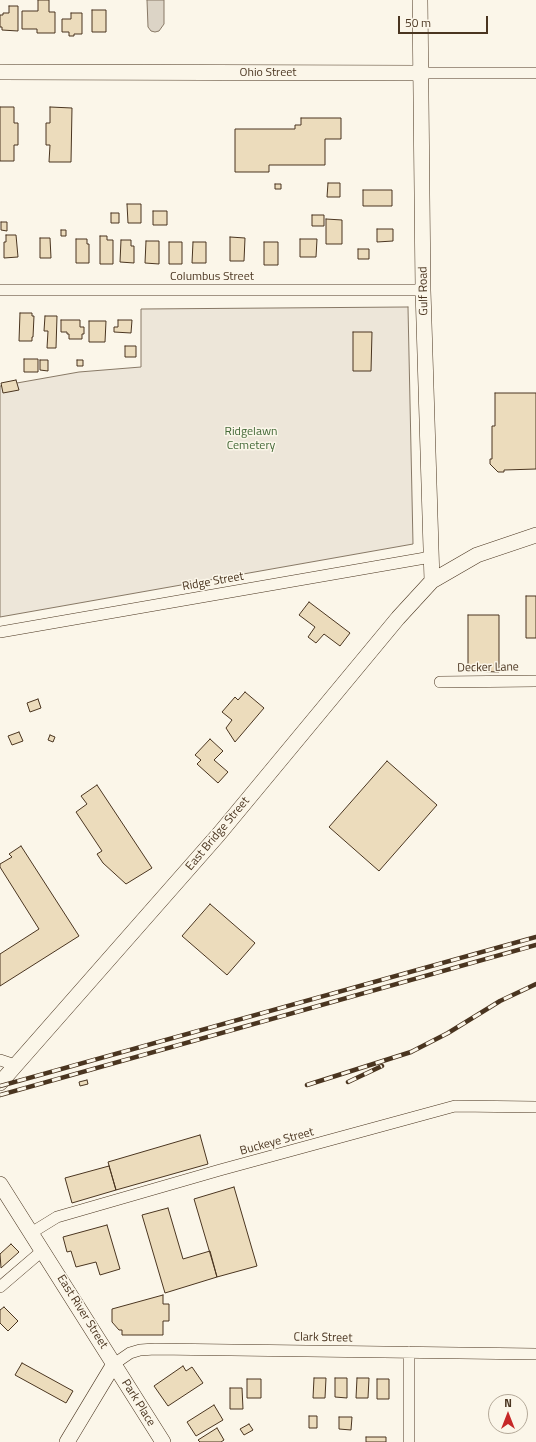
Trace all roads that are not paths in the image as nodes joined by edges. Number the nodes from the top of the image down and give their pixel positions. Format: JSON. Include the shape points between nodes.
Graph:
{"nodes":[{"id":1,"x":420,"y":0,"type":"edge"},
{"id":2,"x":0,"y":72,"type":"edge"},
{"id":3,"x":421,"y":73,"type":"junction"},
{"id":4,"x":536,"y":73,"type":"edge"},
{"id":5,"x":0,"y":290,"type":"edge"},
{"id":6,"x":423,"y":290,"type":"junction"},
{"id":7,"x":536,"y":535,"type":"edge"},
{"id":8,"x":431,"y":557,"type":"junction"},
{"id":9,"x":432,"y":581,"type":"junction"},
{"id":10,"x":0,"y":632,"type":"edge"},
{"id":11,"x":536,"y":681,"type":"edge"},
{"id":12,"x":440,"y":682,"type":"dead end"},
{"id":13,"x":0,"y":1060,"type":"edge"},
{"id":14,"x":14,"y":1065,"type":"junction"},
{"id":15,"x":0,"y":1083,"type":"edge"},
{"id":16,"x":536,"y":1107,"type":"edge"},
{"id":17,"x":0,"y":1184,"type":"edge"},
{"id":18,"x":31,"y":1233,"type":"junction"},
{"id":19,"x":42,"y":1251,"type":"junction"},
{"id":20,"x":0,"y":1287,"type":"edge"},
{"id":21,"x":409,"y":1352,"type":"junction"},
{"id":22,"x":536,"y":1354,"type":"edge"},
{"id":23,"x":114,"y":1364,"type":"junction"},
{"id":24,"x":67,"y":1442,"type":"edge"},
{"id":25,"x":163,"y":1442,"type":"edge"},
{"id":26,"x":409,"y":1442,"type":"edge"}],
"edges":[{"from":1,"to":3,"type":"street","name":"Gulf Road"},
{"from":2,"to":3,"type":"street","name":"Ohio Street"},
{"from":3,"to":4,"type":"street","name":"Ohio Street"},
{"from":3,"to":6,"type":"street","name":"Gulf Road"},
{"from":5,"to":6,"type":"street","name":"Columbus Street"},
{"from":6,"to":8,"type":"street","name":"Gulf Road"},
{"from":7,"to":9,"type":"street","name":"East Bridge Street","via":[[477,555]]},
{"from":8,"to":9,"type":"street","name":"Gulf Road"},
{"from":8,"to":10,"type":"street","name":"Ridge Street"},
{"from":9,"to":14,"type":"street","name":"East Bridge Street","via":[[398,618],[214,840]]},
{"from":11,"to":12,"type":"street","name":"Decker Lane"},
{"from":13,"to":14,"type":"street"},
{"from":14,"to":15,"type":"street","name":"East Bridge Street"},
{"from":16,"to":18,"type":"street","name":"Buckeye Street","via":[[455,1106],[57,1217]]},
{"from":17,"to":18,"type":"street","name":"East River Street"},
{"from":18,"to":19,"type":"street","name":"East River Street"},
{"from":19,"to":20,"type":"street"},
{"from":19,"to":23,"type":"street","name":"East River Street"},
{"from":21,"to":22,"type":"street","name":"Clark Street"},
{"from":21,"to":23,"type":"street","name":"Clark Street","via":[[154,1349],[130,1353]]},
{"from":21,"to":26,"type":"street"},
{"from":23,"to":24,"type":"street"},
{"from":23,"to":25,"type":"street","name":"Park Place"}]}
